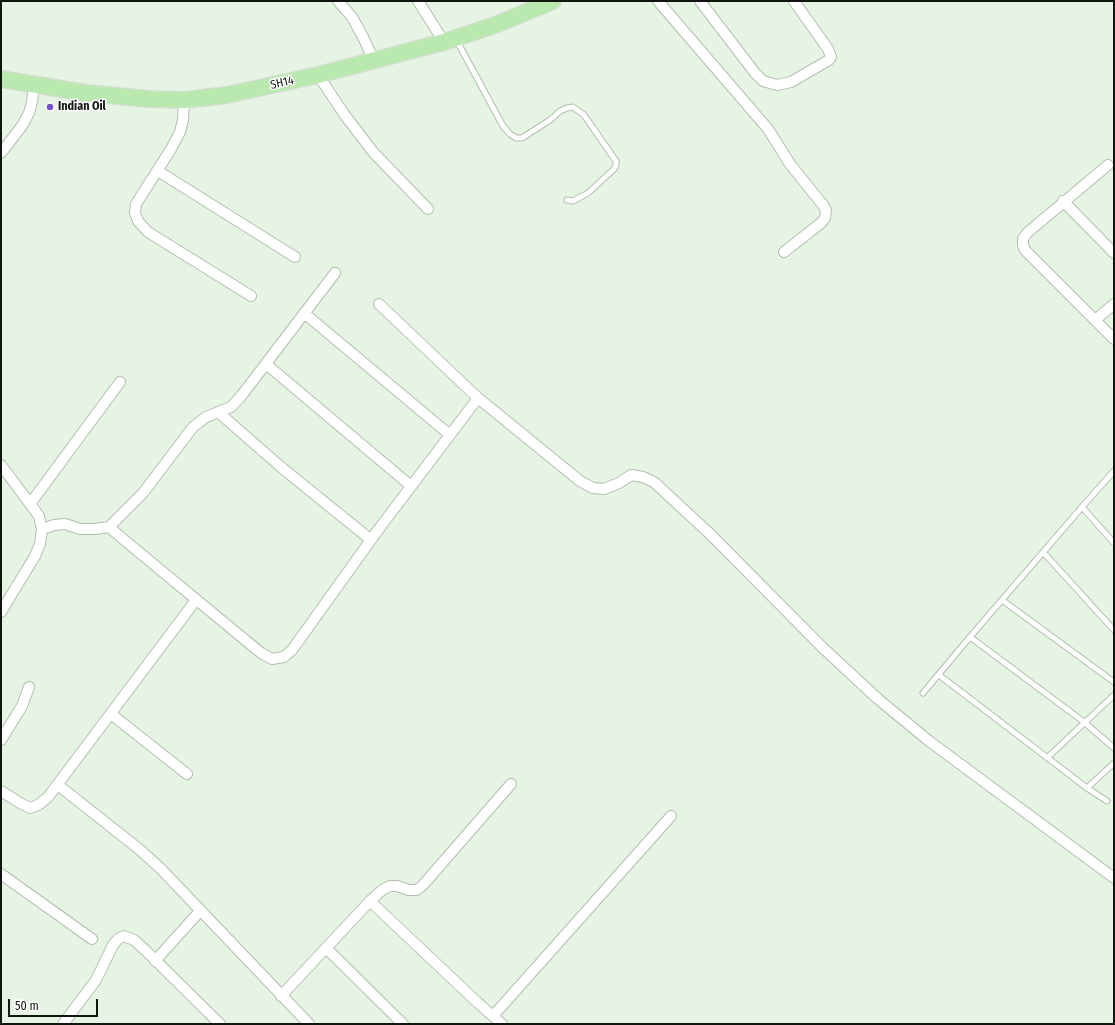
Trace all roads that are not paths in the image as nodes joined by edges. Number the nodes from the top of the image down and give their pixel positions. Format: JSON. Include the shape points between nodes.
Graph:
{"nodes":[{"id":1,"x":338,"y":1,"type":"edge"},
{"id":2,"x":418,"y":1,"type":"edge"},
{"id":3,"x":552,"y":1,"type":"edge"},
{"id":4,"x":658,"y":1,"type":"edge"},
{"id":5,"x":700,"y":1,"type":"edge"},
{"id":6,"x":794,"y":1,"type":"edge"},
{"id":7,"x":450,"y":40,"type":"junction"},
{"id":8,"x":374,"y":61,"type":"junction"},
{"id":9,"x":318,"y":75,"type":"junction"},
{"id":10,"x":1,"y":79,"type":"edge"},
{"id":11,"x":34,"y":85,"type":"junction"},
{"id":12,"x":184,"y":100,"type":"junction"},
{"id":13,"x":1,"y":153,"type":"edge"},
{"id":14,"x":1108,"y":165,"type":"dead end"},
{"id":15,"x":158,"y":171,"type":"junction"},
{"id":16,"x":567,"y":200,"type":"dead end"},
{"id":17,"x":1063,"y":201,"type":"junction"},
{"id":18,"x":428,"y":208,"type":"dead end"},
{"id":19,"x":784,"y":252,"type":"dead end"},
{"id":20,"x":1114,"y":253,"type":"edge"},
{"id":21,"x":295,"y":257,"type":"dead end"},
{"id":22,"x":335,"y":273,"type":"dead end"},
{"id":23,"x":251,"y":296,"type":"dead end"},
{"id":24,"x":379,"y":304,"type":"dead end"},
{"id":25,"x":1114,"y":304,"type":"edge"},
{"id":26,"x":304,"y":313,"type":"junction"},
{"id":27,"x":1095,"y":320,"type":"junction"},
{"id":28,"x":1114,"y":339,"type":"edge"},
{"id":29,"x":266,"y":364,"type":"junction"},
{"id":30,"x":120,"y":382,"type":"dead end"},
{"id":31,"x":478,"y":398,"type":"junction"},
{"id":32,"x":218,"y":412,"type":"junction"},
{"id":33,"x":450,"y":435,"type":"junction"},
{"id":34,"x":1,"y":465,"type":"edge"},
{"id":35,"x":1114,"y":471,"type":"edge"},
{"id":36,"x":411,"y":486,"type":"junction"},
{"id":37,"x":30,"y":504,"type":"junction"},
{"id":38,"x":1082,"y":507,"type":"junction"},
{"id":39,"x":109,"y":527,"type":"junction"},
{"id":40,"x":42,"y":529,"type":"junction"},
{"id":41,"x":371,"y":540,"type":"junction"},
{"id":42,"x":1114,"y":543,"type":"edge"},
{"id":43,"x":1043,"y":552,"type":"junction"},
{"id":44,"x":196,"y":600,"type":"junction"},
{"id":45,"x":1002,"y":600,"type":"junction"},
{"id":46,"x":1,"y":612,"type":"edge"},
{"id":47,"x":1114,"y":630,"type":"edge"},
{"id":48,"x":970,"y":637,"type":"junction"},
{"id":49,"x":939,"y":675,"type":"junction"},
{"id":50,"x":1114,"y":682,"type":"edge"},
{"id":51,"x":29,"y":687,"type":"dead end"},
{"id":52,"x":923,"y":693,"type":"dead end"},
{"id":53,"x":1114,"y":695,"type":"edge"},
{"id":54,"x":111,"y":714,"type":"junction"},
{"id":55,"x":1084,"y":722,"type":"junction"},
{"id":56,"x":1,"y":740,"type":"edge"},
{"id":57,"x":1114,"y":748,"type":"edge"},
{"id":58,"x":1048,"y":757,"type":"junction"},
{"id":59,"x":1114,"y":763,"type":"edge"},
{"id":60,"x":187,"y":774,"type":"dead end"},
{"id":61,"x":58,"y":784,"type":"junction"},
{"id":62,"x":511,"y":784,"type":"dead end"},
{"id":63,"x":1087,"y":788,"type":"junction"},
{"id":64,"x":1,"y":791,"type":"edge"},
{"id":65,"x":1107,"y":801,"type":"dead end"},
{"id":66,"x":671,"y":816,"type":"dead end"},
{"id":67,"x":1,"y":874,"type":"edge"},
{"id":68,"x":1114,"y":878,"type":"edge"},
{"id":69,"x":370,"y":901,"type":"junction"},
{"id":70,"x":200,"y":911,"type":"junction"},
{"id":71,"x":92,"y":939,"type":"dead end"},
{"id":72,"x":326,"y":948,"type":"junction"},
{"id":73,"x":155,"y":961,"type":"junction"},
{"id":74,"x":281,"y":996,"type":"junction"},
{"id":75,"x":493,"y":1016,"type":"junction"},
{"id":76,"x":63,"y":1024,"type":"edge"},
{"id":77,"x":220,"y":1024,"type":"edge"},
{"id":78,"x":308,"y":1024,"type":"edge"},
{"id":79,"x":403,"y":1024,"type":"edge"},
{"id":80,"x":502,"y":1024,"type":"edge"}],
"edges":[{"from":1,"to":8,"type":"street","via":[[352,17]]},
{"from":2,"to":7,"type":"street"},
{"from":3,"to":7,"type":"main road","name":"SH14","number":"SH14"},
{"from":4,"to":19,"type":"street","via":[[768,129],[790,164],[826,210],[821,223]]},
{"from":5,"to":6,"type":"street","via":[[755,73],[763,81],[777,85],[791,82],[830,60],[831,57]]},
{"from":7,"to":8,"type":"main road","name":"SH14","number":"SH14"},
{"from":7,"to":16,"type":"lane","via":[[503,126],[516,138],[522,138],[567,108],[572,107],[584,115],[616,161],[616,165],[588,194],[573,201]]},
{"from":8,"to":9,"type":"main road","name":"SH14","number":"SH14"},
{"from":9,"to":12,"type":"main road","name":"SH14","number":"SH14","via":[[227,95]]},
{"from":9,"to":18,"type":"street","via":[[373,152]]},
{"from":10,"to":11,"type":"main road","name":"SH14","number":"SH14"},
{"from":11,"to":12,"type":"main road","name":"SH14","number":"SH14","via":[[149,100]]},
{"from":11,"to":13,"type":"street","via":[[29,113]]},
{"from":12,"to":15,"type":"street","via":[[180,132]]},
{"from":14,"to":17,"type":"street"},
{"from":15,"to":21,"type":"street"},
{"from":15,"to":23,"type":"street","via":[[136,204],[135,213],[138,221],[148,232]]},
{"from":17,"to":20,"type":"street"},
{"from":17,"to":27,"type":"street","via":[[1027,233],[1022,245]]},
{"from":22,"to":26,"type":"street"},
{"from":24,"to":31,"type":"street"},
{"from":25,"to":27,"type":"street"},
{"from":26,"to":29,"type":"street"},
{"from":26,"to":33,"type":"street"},
{"from":27,"to":28,"type":"street"},
{"from":29,"to":32,"type":"street","via":[[242,396],[230,407]]},
{"from":29,"to":36,"type":"street"},
{"from":30,"to":37,"type":"street"},
{"from":31,"to":33,"type":"street"},
{"from":31,"to":68,"type":"street","via":[[580,481],[593,488],[604,489],[631,475],[654,482],[878,699],[929,741]]},
{"from":32,"to":39,"type":"street","via":[[206,417],[193,428],[143,493]]},
{"from":32,"to":41,"type":"street"},
{"from":33,"to":36,"type":"street"},
{"from":34,"to":37,"type":"street"},
{"from":35,"to":38,"type":"lane"},
{"from":36,"to":41,"type":"street"},
{"from":37,"to":40,"type":"street","via":[[39,516]]},
{"from":38,"to":42,"type":"lane"},
{"from":38,"to":43,"type":"lane"},
{"from":39,"to":40,"type":"street","via":[[80,529],[65,524]]},
{"from":39,"to":44,"type":"street"},
{"from":40,"to":46,"type":"street","via":[[35,556]]},
{"from":41,"to":44,"type":"street","via":[[292,650],[284,657],[272,658],[261,653]]},
{"from":43,"to":45,"type":"lane"},
{"from":43,"to":47,"type":"lane"},
{"from":44,"to":54,"type":"street"},
{"from":45,"to":48,"type":"lane"},
{"from":45,"to":50,"type":"lane"},
{"from":48,"to":49,"type":"lane"},
{"from":48,"to":55,"type":"lane"},
{"from":49,"to":52,"type":"lane"},
{"from":49,"to":58,"type":"lane"},
{"from":51,"to":56,"type":"street","via":[[22,706]]},
{"from":53,"to":55,"type":"lane"},
{"from":54,"to":60,"type":"street"},
{"from":54,"to":61,"type":"street"},
{"from":55,"to":57,"type":"lane"},
{"from":55,"to":58,"type":"lane"},
{"from":58,"to":63,"type":"lane"},
{"from":59,"to":63,"type":"lane"},
{"from":61,"to":64,"type":"street","via":[[48,798],[30,808]]},
{"from":61,"to":70,"type":"street","via":[[140,849]]},
{"from":62,"to":69,"type":"street","via":[[417,890],[390,886]]},
{"from":63,"to":65,"type":"lane"},
{"from":66,"to":75,"type":"street"},
{"from":67,"to":71,"type":"street"},
{"from":69,"to":72,"type":"street"},
{"from":69,"to":75,"type":"street"},
{"from":70,"to":73,"type":"street"},
{"from":70,"to":74,"type":"street"},
{"from":72,"to":74,"type":"street"},
{"from":72,"to":79,"type":"street"},
{"from":73,"to":76,"type":"street","via":[[134,940],[124,936],[118,939],[96,980]]},
{"from":73,"to":77,"type":"street"},
{"from":74,"to":78,"type":"street"},
{"from":75,"to":80,"type":"street"}]}
